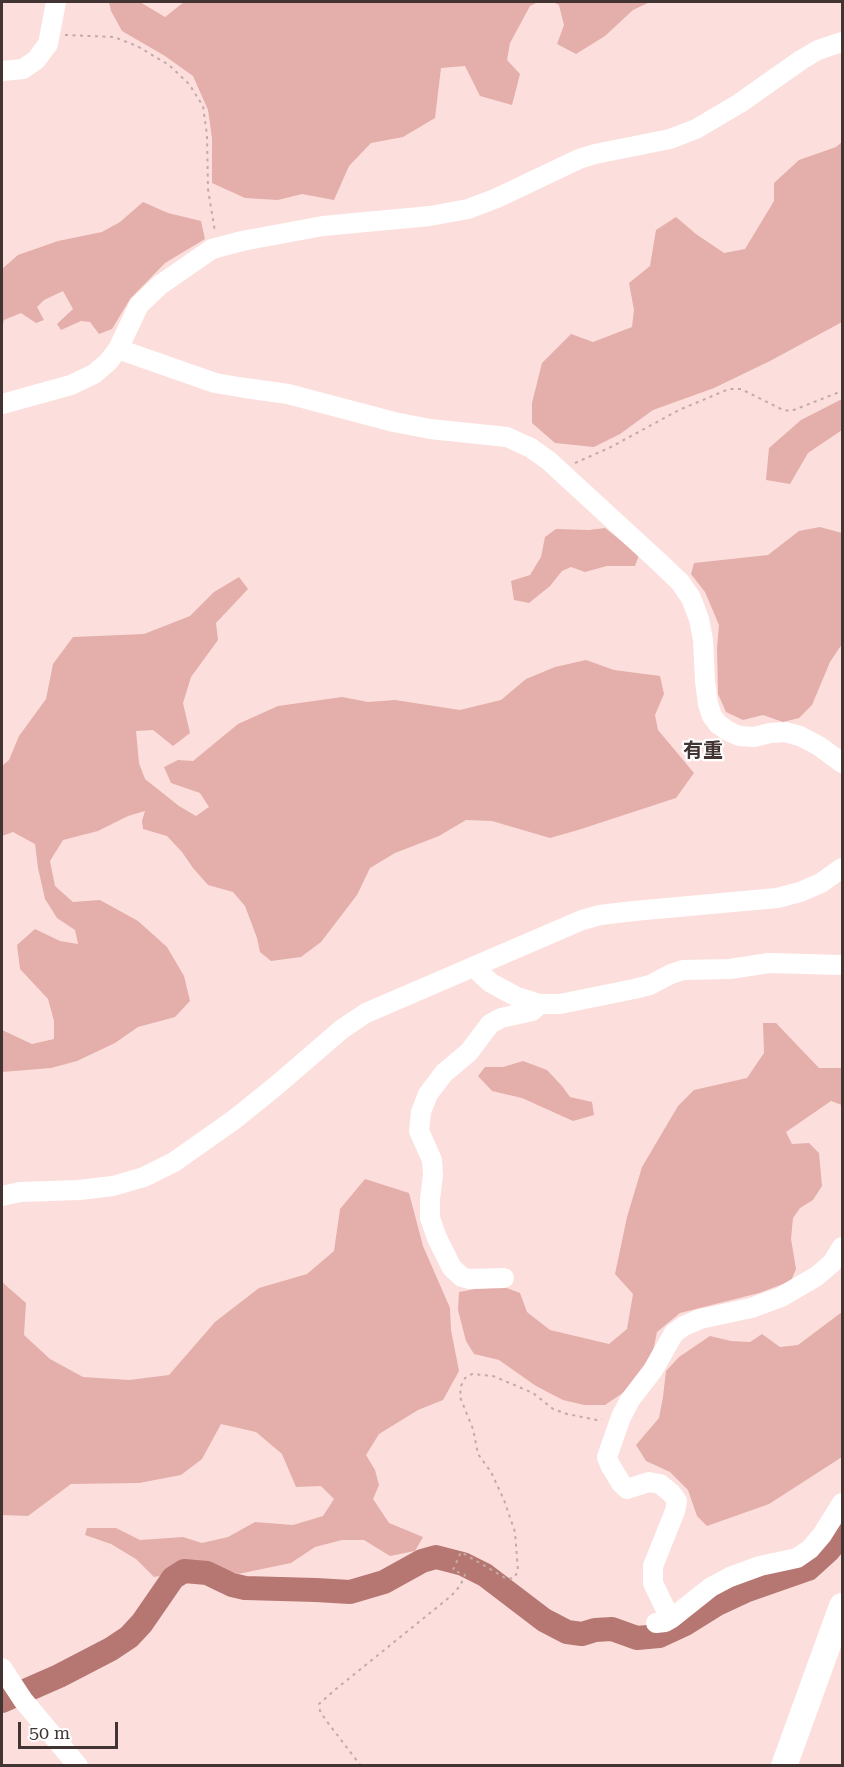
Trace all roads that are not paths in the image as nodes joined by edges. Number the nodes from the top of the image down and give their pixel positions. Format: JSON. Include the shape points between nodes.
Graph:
{"nodes":[{"id":1,"x":56,"y":2,"type":"edge"},
{"id":2,"x":843,"y":42,"type":"edge"},
{"id":3,"x":2,"y":71,"type":"edge"},
{"id":4,"x":118,"y":349,"type":"junction"},
{"id":5,"x":2,"y":404,"type":"edge"},
{"id":6,"x":843,"y":763,"type":"edge"},
{"id":7,"x":843,"y":868,"type":"edge"},
{"id":8,"x":843,"y":965,"type":"edge"},
{"id":9,"x":475,"y":966,"type":"junction"},
{"id":10,"x":540,"y":1005,"type":"junction"},
{"id":11,"x":2,"y":1196,"type":"edge"},
{"id":12,"x":843,"y":1247,"type":"edge"},
{"id":13,"x":504,"y":1278,"type":"dead end"},
{"id":14,"x":843,"y":1503,"type":"edge"},
{"id":15,"x":843,"y":1606,"type":"edge"},
{"id":16,"x":10,"y":1685,"type":"edge"},
{"id":17,"x":78,"y":1766,"type":"edge"},
{"id":18,"x":784,"y":1766,"type":"edge"}],
"edges":[{"from":1,"to":3,"type":"street","via":[[48,44],[36,60],[23,69]]},
{"from":2,"to":4,"type":"street","via":[[801,60],[696,129],[670,139],[579,159],[468,209],[323,226],[212,249],[160,285],[139,305]]},
{"from":4,"to":5,"type":"street","via":[[94,374],[71,385]]},
{"from":4,"to":6,"type":"street","via":[[216,382],[288,394],[430,429],[507,437],[531,448],[659,562],[691,598],[703,640],[708,705],[718,724],[739,736],[785,732],[800,736]]},
{"from":7,"to":9,"type":"street","via":[[821,883],[777,898],[600,915]]},
{"from":8,"to":10,"type":"street","via":[[769,963],[683,970],[634,989]]},
{"from":9,"to":10,"type":"street","via":[[491,984]]},
{"from":9,"to":11,"type":"street","via":[[358,1018],[235,1119],[174,1162],[144,1177],[113,1186]]},
{"from":10,"to":13,"type":"street","via":[[490,1024],[469,1052],[444,1073],[428,1094],[421,1112],[419,1131],[432,1160],[430,1218],[437,1238],[452,1268],[462,1277]]},
{"from":12,"to":14,"type":"street","via":[[817,1276],[781,1297],[700,1319],[674,1333],[630,1400],[607,1457],[627,1489],[649,1482],[660,1484],[677,1501],[653,1566],[653,1583],[664,1606],[664,1621],[730,1577],[797,1558],[822,1535]]},
{"from":15,"to":18,"type":"main road"},
{"from":16,"to":17,"type":"street"}]}
